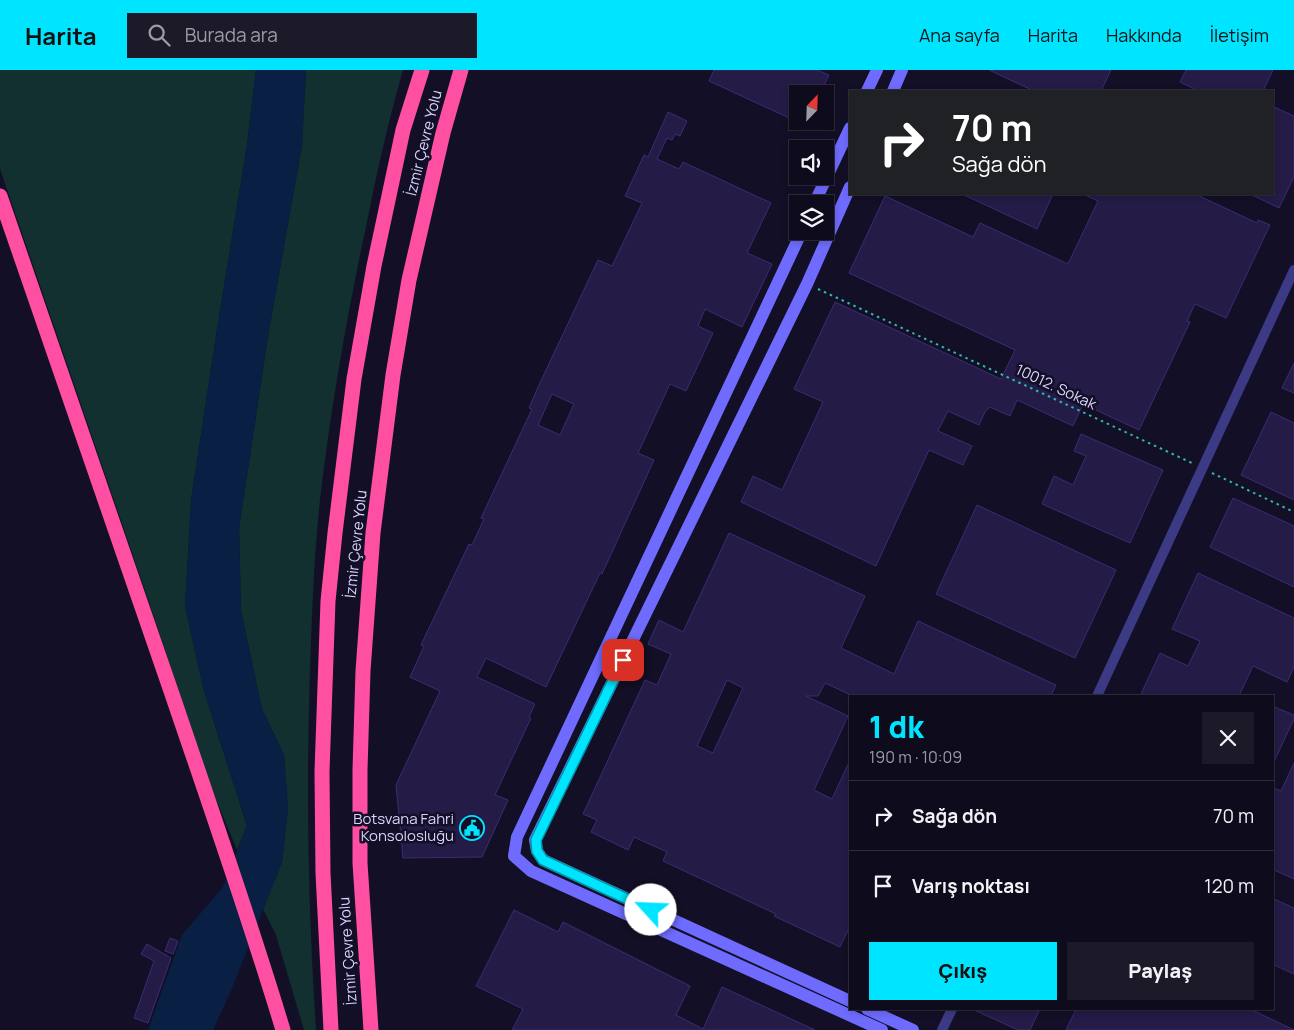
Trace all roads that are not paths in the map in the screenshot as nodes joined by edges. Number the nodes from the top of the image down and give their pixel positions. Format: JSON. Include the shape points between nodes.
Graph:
{"nodes":[{"id":1,"x":422,"y":70,"type":"edge"},
{"id":2,"x":461,"y":70,"type":"edge"},
{"id":3,"x":877,"y":70,"type":"edge"},
{"id":4,"x":902,"y":70,"type":"edge"},
{"id":5,"x":867,"y":90,"type":"edge"},
{"id":6,"x":893,"y":90,"type":"edge"},
{"id":7,"x":849,"y":130,"type":"edge"},
{"id":8,"x":849,"y":189,"type":"edge"},
{"id":9,"x":818,"y":195,"type":"edge"},
{"id":10,"x":0,"y":196,"type":"edge"},
{"id":11,"x":798,"y":240,"type":"edge"},
{"id":12,"x":1294,"y":270,"type":"edge"},
{"id":13,"x":1097,"y":695,"type":"edge"},
{"id":14,"x":537,"y":851,"type":"junction"},
{"id":15,"x":514,"y":856,"type":"junction"},
{"id":16,"x":849,"y":1001,"type":"edge"},
{"id":17,"x":869,"y":1010,"type":"edge"},
{"id":18,"x":952,"y":1010,"type":"edge"},
{"id":19,"x":283,"y":1030,"type":"edge"},
{"id":20,"x":331,"y":1030,"type":"edge"},
{"id":21,"x":371,"y":1030,"type":"edge"},
{"id":22,"x":882,"y":1030,"type":"edge"},
{"id":23,"x":913,"y":1030,"type":"edge"},
{"id":24,"x":942,"y":1030,"type":"edge"}],
"edges":[{"from":1,"to":20,"type":"highway","name":"İzmir Çevre Yolu","via":[[403,130],[355,369],[328,601],[322,790]]},
{"from":2,"to":21,"type":"highway","name":"İzmir Çevre Yolu","via":[[443,133],[410,280],[393,375],[373,533],[360,770],[360,864]]},
{"from":3,"to":5,"type":"street"},
{"from":4,"to":6,"type":"street"},
{"from":7,"to":9,"type":"street"},
{"from":8,"to":14,"type":"street","via":[[807,284],[536,840]]},
{"from":10,"to":19,"type":"highway","via":[[259,950]]},
{"from":11,"to":15,"type":"street","via":[[522,828]]},
{"from":12,"to":13,"type":"street"},
{"from":14,"to":15,"type":"street"},
{"from":14,"to":16,"type":"street","via":[[543,860]]},
{"from":15,"to":22,"type":"street","via":[[531,871]]},
{"from":17,"to":23,"type":"street"},
{"from":18,"to":24,"type":"street"}]}
